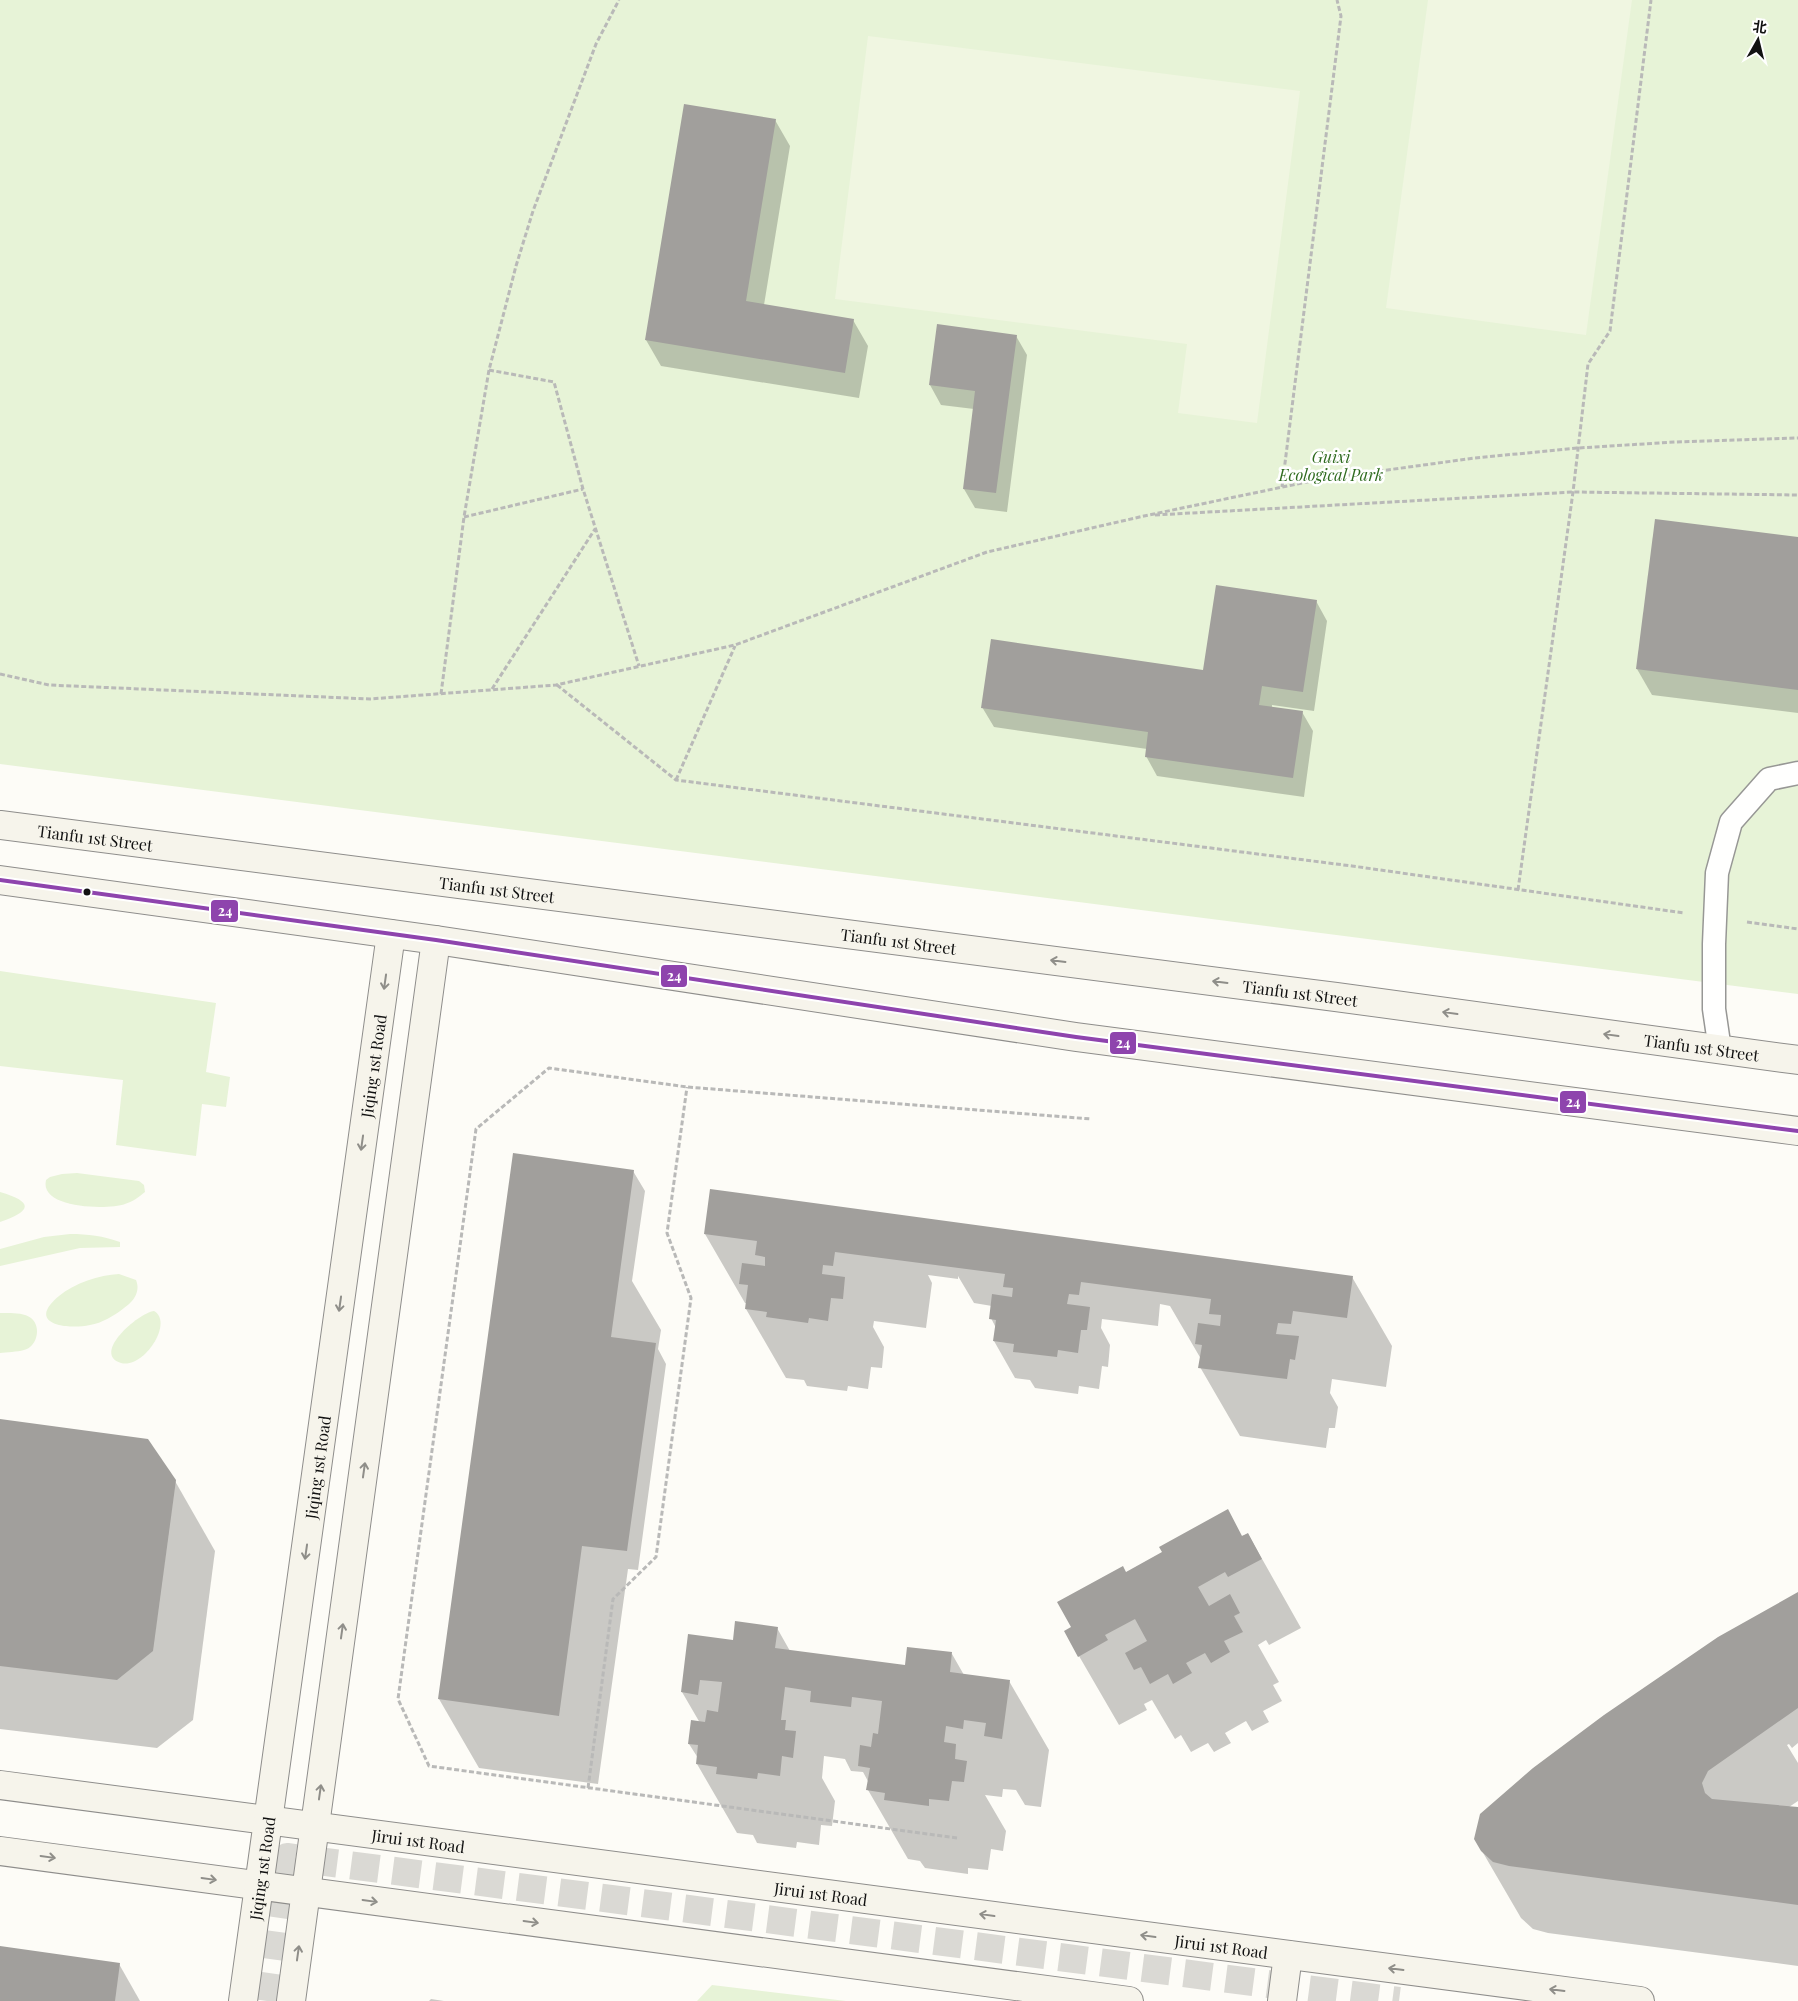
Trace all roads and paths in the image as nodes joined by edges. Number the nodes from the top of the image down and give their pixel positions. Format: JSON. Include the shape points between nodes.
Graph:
{"nodes":[{"id":1,"x":619,"y":0,"type":"edge"},
{"id":2,"x":1337,"y":0,"type":"edge"},
{"id":3,"x":1651,"y":0,"type":"edge"},
{"id":4,"x":489,"y":370,"type":"junction"},
{"id":5,"x":1798,"y":438,"type":"edge"},
{"id":6,"x":1578,"y":448,"type":"junction"},
{"id":7,"x":1282,"y":487,"type":"junction"},
{"id":8,"x":583,"y":489,"type":"junction"},
{"id":9,"x":1573,"y":492,"type":"junction"},
{"id":10,"x":1798,"y":495,"type":"edge"},
{"id":11,"x":1144,"y":516,"type":"junction"},
{"id":12,"x":464,"y":517,"type":"junction"},
{"id":13,"x":596,"y":528,"type":"junction"},
{"id":14,"x":735,"y":645,"type":"junction"},
{"id":15,"x":638,"y":666,"type":"junction"},
{"id":16,"x":0,"y":674,"type":"edge"},
{"id":17,"x":556,"y":684,"type":"junction"},
{"id":18,"x":491,"y":690,"type":"junction"},
{"id":19,"x":441,"y":694,"type":"junction"},
{"id":20,"x":1798,"y":773,"type":"edge"},
{"id":21,"x":676,"y":780,"type":"junction"},
{"id":22,"x":0,"y":825,"type":"edge"},
{"id":23,"x":0,"y":880,"type":"edge"},
{"id":24,"x":1518,"y":890,"type":"junction"},
{"id":25,"x":1715,"y":917,"type":"junction"},
{"id":26,"x":1798,"y":929,"type":"edge"},
{"id":27,"x":392,"y":934,"type":"junction"},
{"id":28,"x":436,"y":940,"type":"junction"},
{"id":29,"x":1720,"y":1050,"type":"junction"},
{"id":30,"x":1798,"y":1060,"type":"edge"},
{"id":31,"x":687,"y":1087,"type":"junction"},
{"id":32,"x":1091,"y":1119,"type":"dead end"},
{"id":33,"x":1798,"y":1132,"type":"edge"},
{"id":34,"x":0,"y":1785,"type":"edge"},
{"id":35,"x":588,"y":1788,"type":"junction"},
{"id":36,"x":269,"y":1820,"type":"junction"},
{"id":37,"x":315,"y":1827,"type":"junction"},
{"id":38,"x":957,"y":1838,"type":"dead end"},
{"id":39,"x":0,"y":1850,"type":"edge"},
{"id":40,"x":259,"y":1886,"type":"junction"},
{"id":41,"x":306,"y":1892,"type":"junction"},
{"id":42,"x":1288,"y":1955,"type":"junction"},
{"id":43,"x":243,"y":2001,"type":"edge"},
{"id":44,"x":291,"y":2001,"type":"edge"},
{"id":45,"x":1129,"y":2001,"type":"edge"},
{"id":46,"x":1282,"y":2001,"type":"edge"},
{"id":47,"x":1640,"y":2001,"type":"edge"}],
"edges":[{"from":1,"to":4,"type":"path","via":[[596,44],[534,211]]},
{"from":2,"to":7,"type":"path","via":[[1342,16]]},
{"from":3,"to":6,"type":"path","via":[[1610,330],[1588,364]]},
{"from":4,"to":8,"type":"path","via":[[554,382]]},
{"from":4,"to":12,"type":"path"},
{"from":5,"to":6,"type":"path"},
{"from":6,"to":7,"type":"path","via":[[1465,460]]},
{"from":6,"to":9,"type":"path"},
{"from":7,"to":11,"type":"path"},
{"from":8,"to":12,"type":"path"},
{"from":8,"to":13,"type":"path"},
{"from":9,"to":10,"type":"path"},
{"from":9,"to":11,"type":"path"},
{"from":9,"to":24,"type":"path"},
{"from":11,"to":14,"type":"path","via":[[987,552]]},
{"from":12,"to":19,"type":"path"},
{"from":13,"to":15,"type":"path"},
{"from":13,"to":18,"type":"path"},
{"from":14,"to":15,"type":"path"},
{"from":14,"to":21,"type":"path"},
{"from":15,"to":17,"type":"path"},
{"from":16,"to":19,"type":"path","via":[[49,685],[370,699]]},
{"from":17,"to":18,"type":"path"},
{"from":17,"to":21,"type":"path"},
{"from":18,"to":19,"type":"path"},
{"from":20,"to":25,"type":"lane","via":[[1769,779],[1731,822],[1717,873]]},
{"from":21,"to":24,"type":"path"},
{"from":29,"to":22,"type":"street","name":"Tianfu 1st Street","one_way":true,"via":[[1336,997]]},
{"from":23,"to":27,"type":"street"},
{"from":24,"to":25,"type":"path"},
{"from":25,"to":26,"type":"path"},
{"from":25,"to":29,"type":"lane","via":[[1714,1009]]},
{"from":27,"to":28,"type":"street"},
{"from":27,"to":36,"type":"street","name":"Jiqing 1st Road","one_way":true},
{"from":28,"to":33,"type":"street","via":[[1076,1037]]},
{"from":37,"to":28,"type":"street","one_way":true},
{"from":29,"to":30,"type":"street","name":"Tianfu 1st Street"},
{"from":31,"to":32,"type":"path"},
{"from":31,"to":35,"type":"path","via":[[667,1233],[692,1298],[658,1547],[656,1557],[613,1599]]},
{"from":31,"to":35,"type":"path","via":[[549,1068],[476,1129],[398,1699],[429,1766]]},
{"from":34,"to":36,"type":"street","name":"Jirui 1st Road"},
{"from":35,"to":38,"type":"path"},
{"from":36,"to":37,"type":"street","name":"Jirui 1st Road"},
{"from":36,"to":40,"type":"street","name":"Jiqing 1st Road"},
{"from":37,"to":41,"type":"street"},
{"from":42,"to":37,"type":"street","name":"Jirui 1st Road","one_way":true},
{"from":39,"to":40,"type":"street","one_way":true},
{"from":40,"to":41,"type":"street"},
{"from":40,"to":43,"type":"street","name":"Jiqing 1st Road"},
{"from":44,"to":41,"type":"street","one_way":true},
{"from":41,"to":45,"type":"street","one_way":true},
{"from":42,"to":46,"type":"street"},
{"from":47,"to":42,"type":"street","name":"Jirui 1st Road","one_way":true}]}
